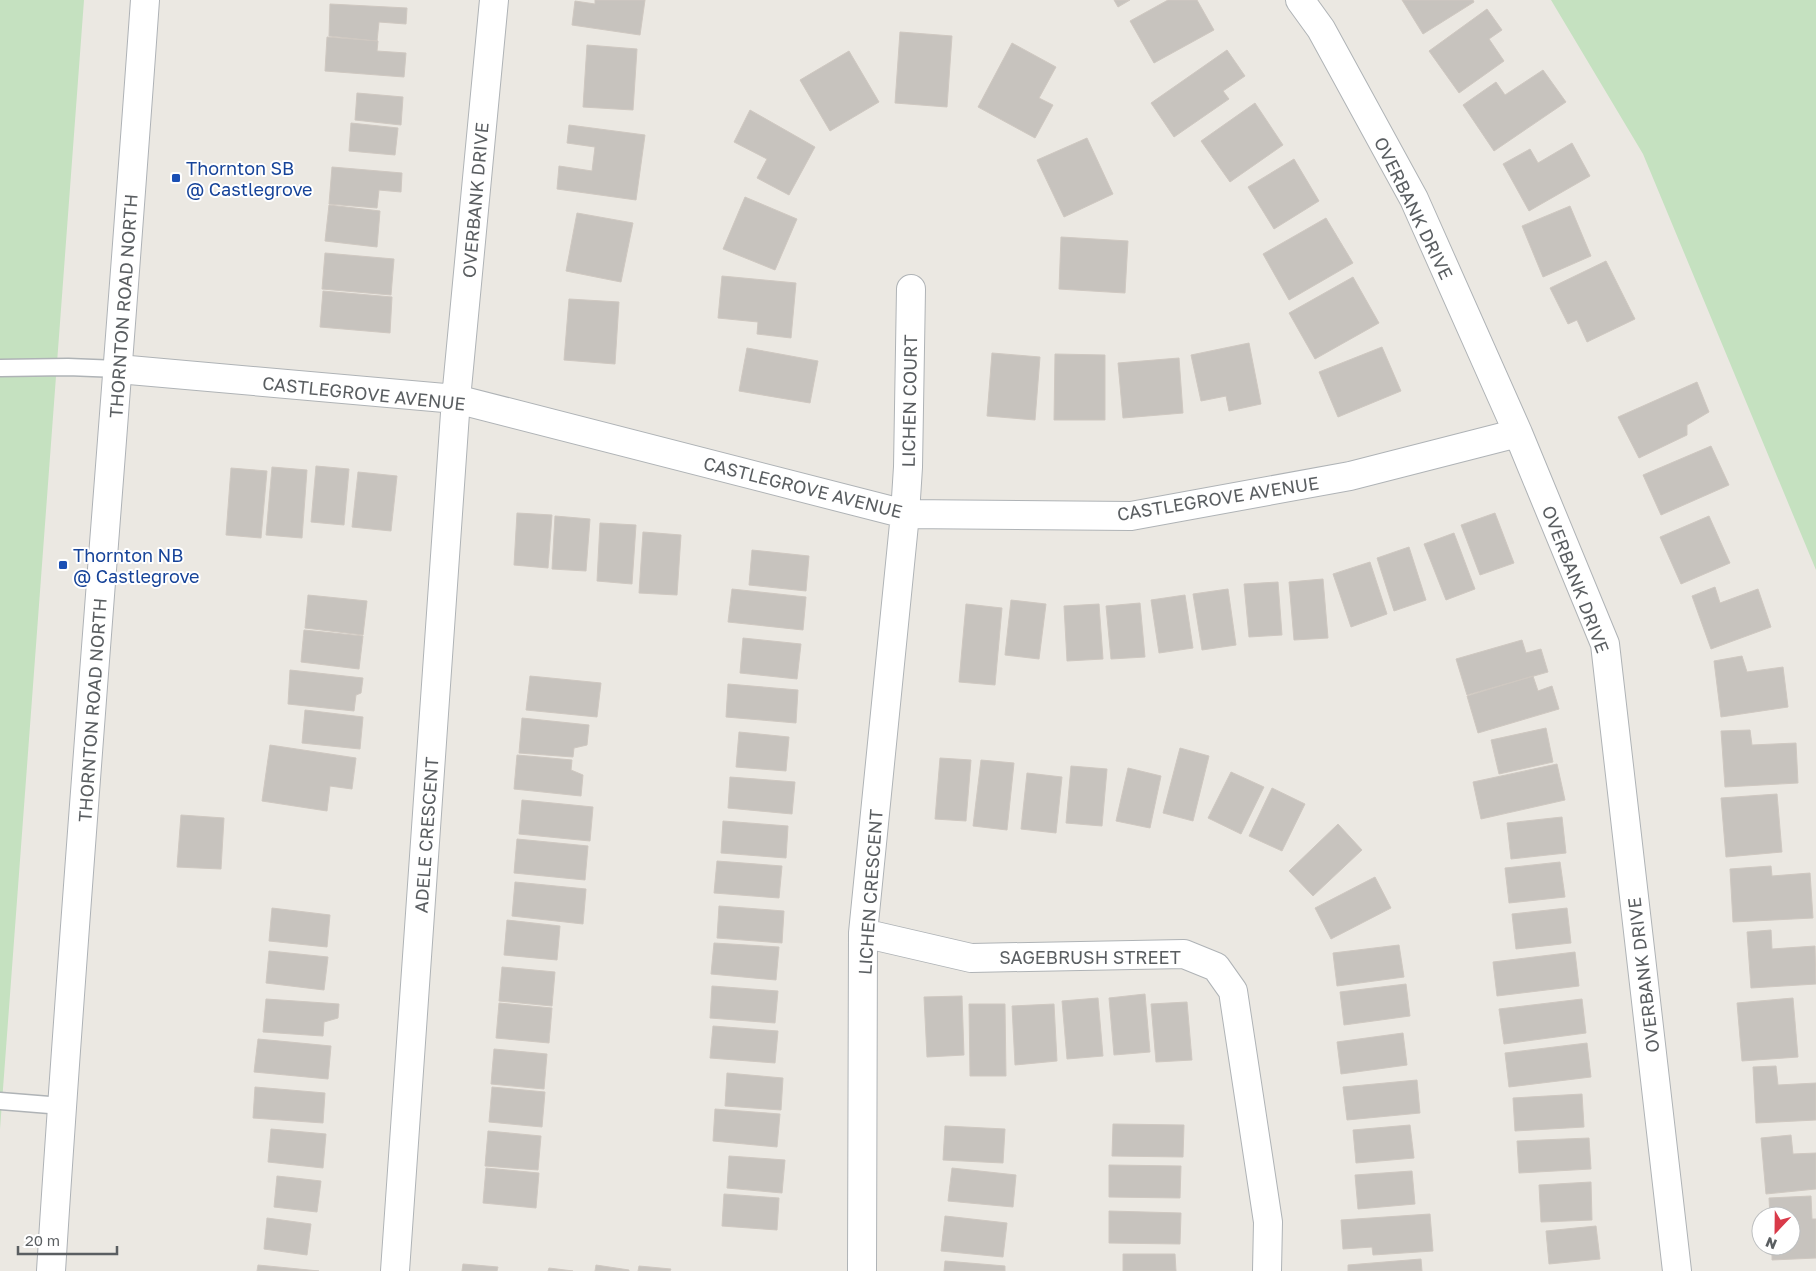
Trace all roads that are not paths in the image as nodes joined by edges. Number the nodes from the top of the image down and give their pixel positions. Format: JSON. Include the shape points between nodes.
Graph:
{"nodes":[{"id":1,"x":145,"y":0,"type":"edge"},
{"id":2,"x":494,"y":0,"type":"edge"},
{"id":3,"x":1300,"y":0,"type":"edge"},
{"id":4,"x":911,"y":289,"type":"dead end"},
{"id":5,"x":0,"y":368,"type":"edge"},
{"id":6,"x":118,"y":369,"type":"junction"},
{"id":7,"x":456,"y":399,"type":"junction"},
{"id":8,"x":1518,"y":433,"type":"junction"},
{"id":9,"x":905,"y":514,"type":"junction"},
{"id":10,"x":863,"y":933,"type":"junction"},
{"id":11,"x":0,"y":1101,"type":"edge"},
{"id":12,"x":62,"y":1106,"type":"junction"},
{"id":13,"x":51,"y":1271,"type":"edge"},
{"id":14,"x":395,"y":1271,"type":"edge"},
{"id":15,"x":862,"y":1271,"type":"edge"},
{"id":16,"x":1267,"y":1271,"type":"edge"},
{"id":17,"x":1677,"y":1271,"type":"edge"}],
"edges":[{"from":1,"to":6,"type":"street","name":"THORNTON ROAD NORTH"},
{"from":2,"to":7,"type":"street","name":"OVERBANK DRIVE"},
{"from":3,"to":8,"type":"street","name":"OVERBANK DRIVE","via":[[1320,29],[1414,199]]},
{"from":4,"to":9,"type":"street","name":"LICHEN COURT"},
{"from":5,"to":6,"type":"lane"},
{"from":6,"to":7,"type":"street","name":"CASTLEGROVE AVENUE"},
{"from":6,"to":12,"type":"street","name":"THORNTON ROAD NORTH"},
{"from":7,"to":9,"type":"street","name":"CASTLEGROVE AVENUE"},
{"from":7,"to":14,"type":"street","name":"ADELE CRESCENT"},
{"from":8,"to":9,"type":"street","name":"CASTLEGROVE AVENUE","via":[[1350,476],[1131,516]]},
{"from":8,"to":17,"type":"street","name":"OVERBANK DRIVE","via":[[1605,644]]},
{"from":9,"to":10,"type":"street","name":"LICHEN CRESCENT"},
{"from":10,"to":15,"type":"street","name":"LICHEN CRESCENT"},
{"from":10,"to":16,"type":"street","name":"SAGEBRUSH STREET","via":[[971,958],[1184,954],[1216,967],[1233,991],[1268,1222]]},
{"from":11,"to":12,"type":"lane"},
{"from":12,"to":13,"type":"street","name":"THORNTON ROAD NORTH"}]}
